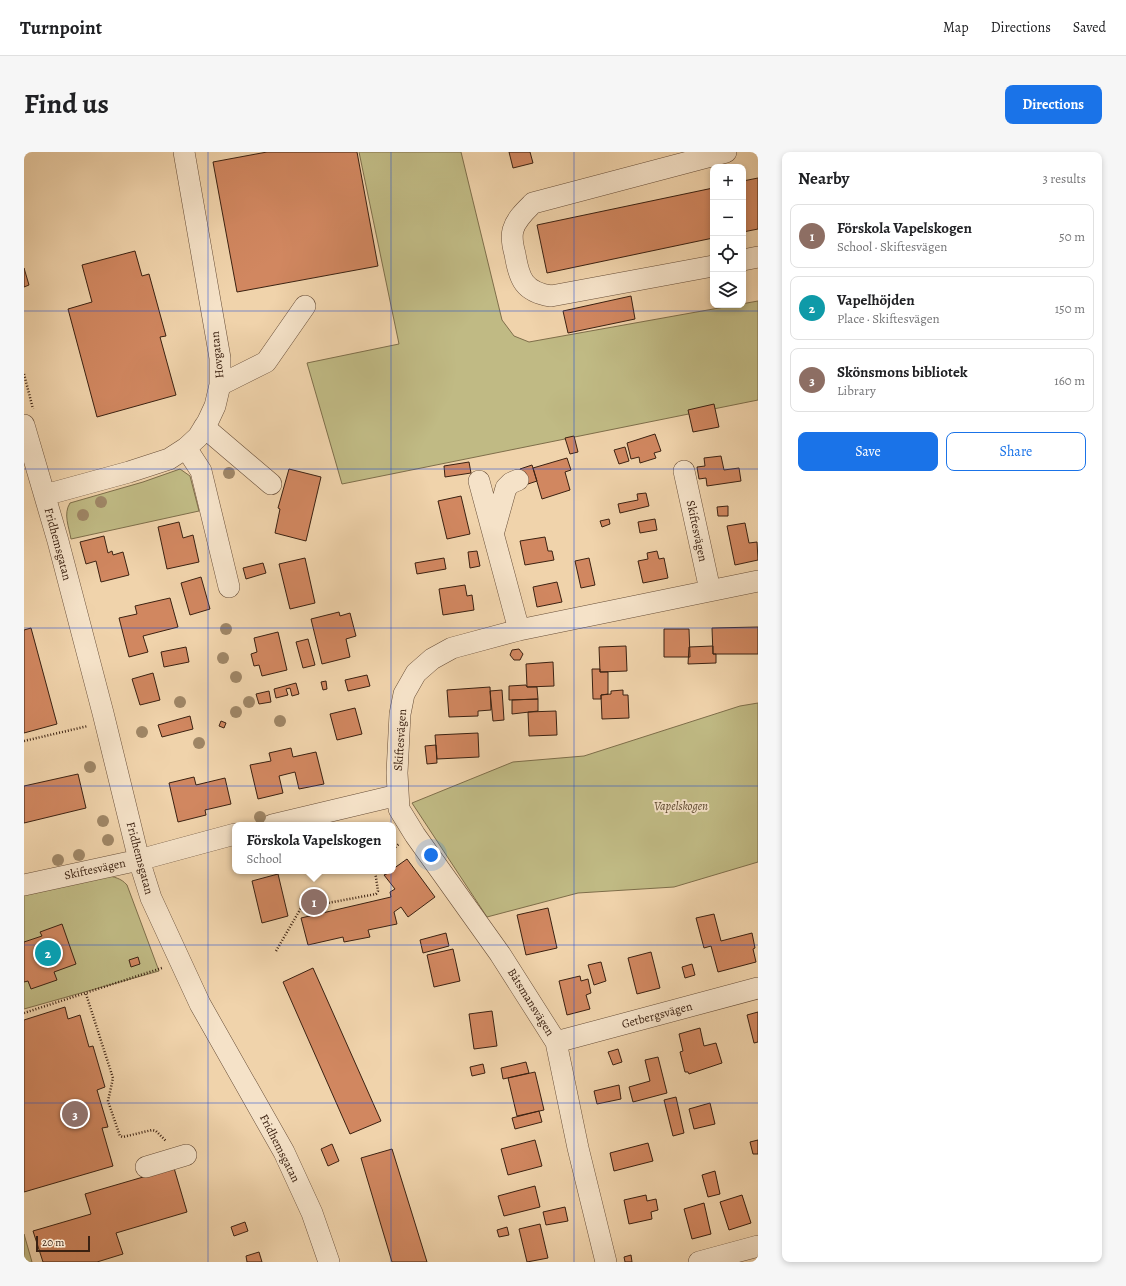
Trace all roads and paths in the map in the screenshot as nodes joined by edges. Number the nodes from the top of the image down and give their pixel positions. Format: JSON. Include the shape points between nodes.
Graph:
{"nodes":[{"id":1,"x":184,"y":152,"type":"edge"},
{"id":2,"x":726,"y":152,"type":"edge"},
{"id":3,"x":758,"y":257,"type":"edge"},
{"id":4,"x":746,"y":259,"type":"edge"},
{"id":5,"x":710,"y":267,"type":"edge"},
{"id":6,"x":305,"y":306,"type":"dead end"},
{"id":7,"x":220,"y":385,"type":"junction"},
{"id":8,"x":24,"y":425,"type":"edge"},
{"id":9,"x":204,"y":427,"type":"junction"},
{"id":10,"x":186,"y":448,"type":"junction"},
{"id":11,"x":684,"y":471,"type":"dead end"},
{"id":12,"x":518,"y":480,"type":"dead end"},
{"id":13,"x":479,"y":481,"type":"dead end"},
{"id":14,"x":271,"y":484,"type":"dead end"},
{"id":15,"x":45,"y":495,"type":"junction"},
{"id":16,"x":494,"y":531,"type":"junction"},
{"id":17,"x":758,"y":581,"type":"edge"},
{"id":18,"x":229,"y":586,"type":"dead end"},
{"id":19,"x":710,"y":590,"type":"junction"},
{"id":20,"x":519,"y":630,"type":"junction"},
{"id":21,"x":106,"y":721,"type":"junction"},
{"id":22,"x":24,"y":741,"type":"edge"},
{"id":23,"x":398,"y":794,"type":"junction"},
{"id":24,"x":284,"y":822,"type":"edge"},
{"id":25,"x":232,"y":835,"type":"edge"},
{"id":26,"x":139,"y":860,"type":"junction"},
{"id":27,"x":375,"y":874,"type":"edge"},
{"id":28,"x":24,"y":885,"type":"edge"},
{"id":29,"x":276,"y":951,"type":"dead end"},
{"id":30,"x":163,"y":968,"type":"dead end"},
{"id":31,"x":758,"y":988,"type":"edge"},
{"id":32,"x":86,"y":994,"type":"junction"},
{"id":33,"x":24,"y":1013,"type":"edge"},
{"id":34,"x":556,"y":1042,"type":"junction"},
{"id":35,"x":186,"y":1155,"type":"joint"},
{"id":36,"x":146,"y":1167,"type":"dead end"},
{"id":37,"x":758,"y":1246,"type":"edge"},
{"id":38,"x":329,"y":1262,"type":"edge"},
{"id":39,"x":606,"y":1262,"type":"edge"},
{"id":40,"x":699,"y":1262,"type":"edge"}],
"edges":[{"from":1,"to":7,"type":"street","name":"Hovgatan","via":[[220,358]]},
{"from":2,"to":5,"type":"street","via":[[533,203],[517,220],[513,230],[512,242],[518,272],[522,281],[540,295],[551,296]]},
{"from":3,"to":4,"type":"street"},
{"from":6,"to":7,"type":"street","via":[[266,362]]},
{"from":7,"to":9,"type":"street","name":"Hovgatan","via":[[215,406]]},
{"from":8,"to":15,"type":"street","name":"Fridhemsgatan"},
{"from":9,"to":10,"type":"street","name":"Hovgatan"},
{"from":9,"to":14,"type":"street"},
{"from":10,"to":15,"type":"street","name":"Hovgatan","via":[[169,459]]},
{"from":10,"to":18,"type":"street","via":[[201,471]]},
{"from":11,"to":19,"type":"street","name":"Skiftesvägen"},
{"from":12,"to":16,"type":"street","via":[[506,488]]},
{"from":13,"to":16,"type":"street"},
{"from":15,"to":21,"type":"street","name":"Fridhemsgatan"},
{"from":16,"to":20,"type":"street"},
{"from":17,"to":19,"type":"street","name":"Skiftesvägen"},
{"from":19,"to":20,"type":"street","name":"Skiftesvägen"},
{"from":20,"to":23,"type":"street","name":"Skiftesvägen","via":[[452,648],[432,659],[416,674],[404,694],[400,714]]},
{"from":21,"to":22,"type":"path"},
{"from":21,"to":26,"type":"street","name":"Fridhemsgatan"},
{"from":23,"to":24,"type":"street"},
{"from":23,"to":34,"type":"street","name":"Båtsmansvägen","via":[[399,809],[415,835],[500,954]]},
{"from":25,"to":26,"type":"street","name":"Skiftesvägen"},
{"from":26,"to":28,"type":"street","name":"Skiftesvägen"},
{"from":26,"to":38,"type":"street","name":"Fridhemsgatan","via":[[151,898],[179,961],[200,1004],[284,1152],[312,1213]]},
{"from":27,"to":29,"type":"path","via":[[378,891],[376,894],[301,908]]},
{"from":30,"to":32,"type":"path"},
{"from":31,"to":34,"type":"street","name":"Getbergsvägen"},
{"from":32,"to":33,"type":"path"},
{"from":32,"to":35,"type":"path","via":[[113,1078],[108,1100],[120,1136],[156,1131],[175,1150]]},
{"from":34,"to":39,"type":"street","name":"Båtsmansvägen","via":[[578,1148]]},
{"from":35,"to":36,"type":"street"},
{"from":37,"to":40,"type":"street"}]}
